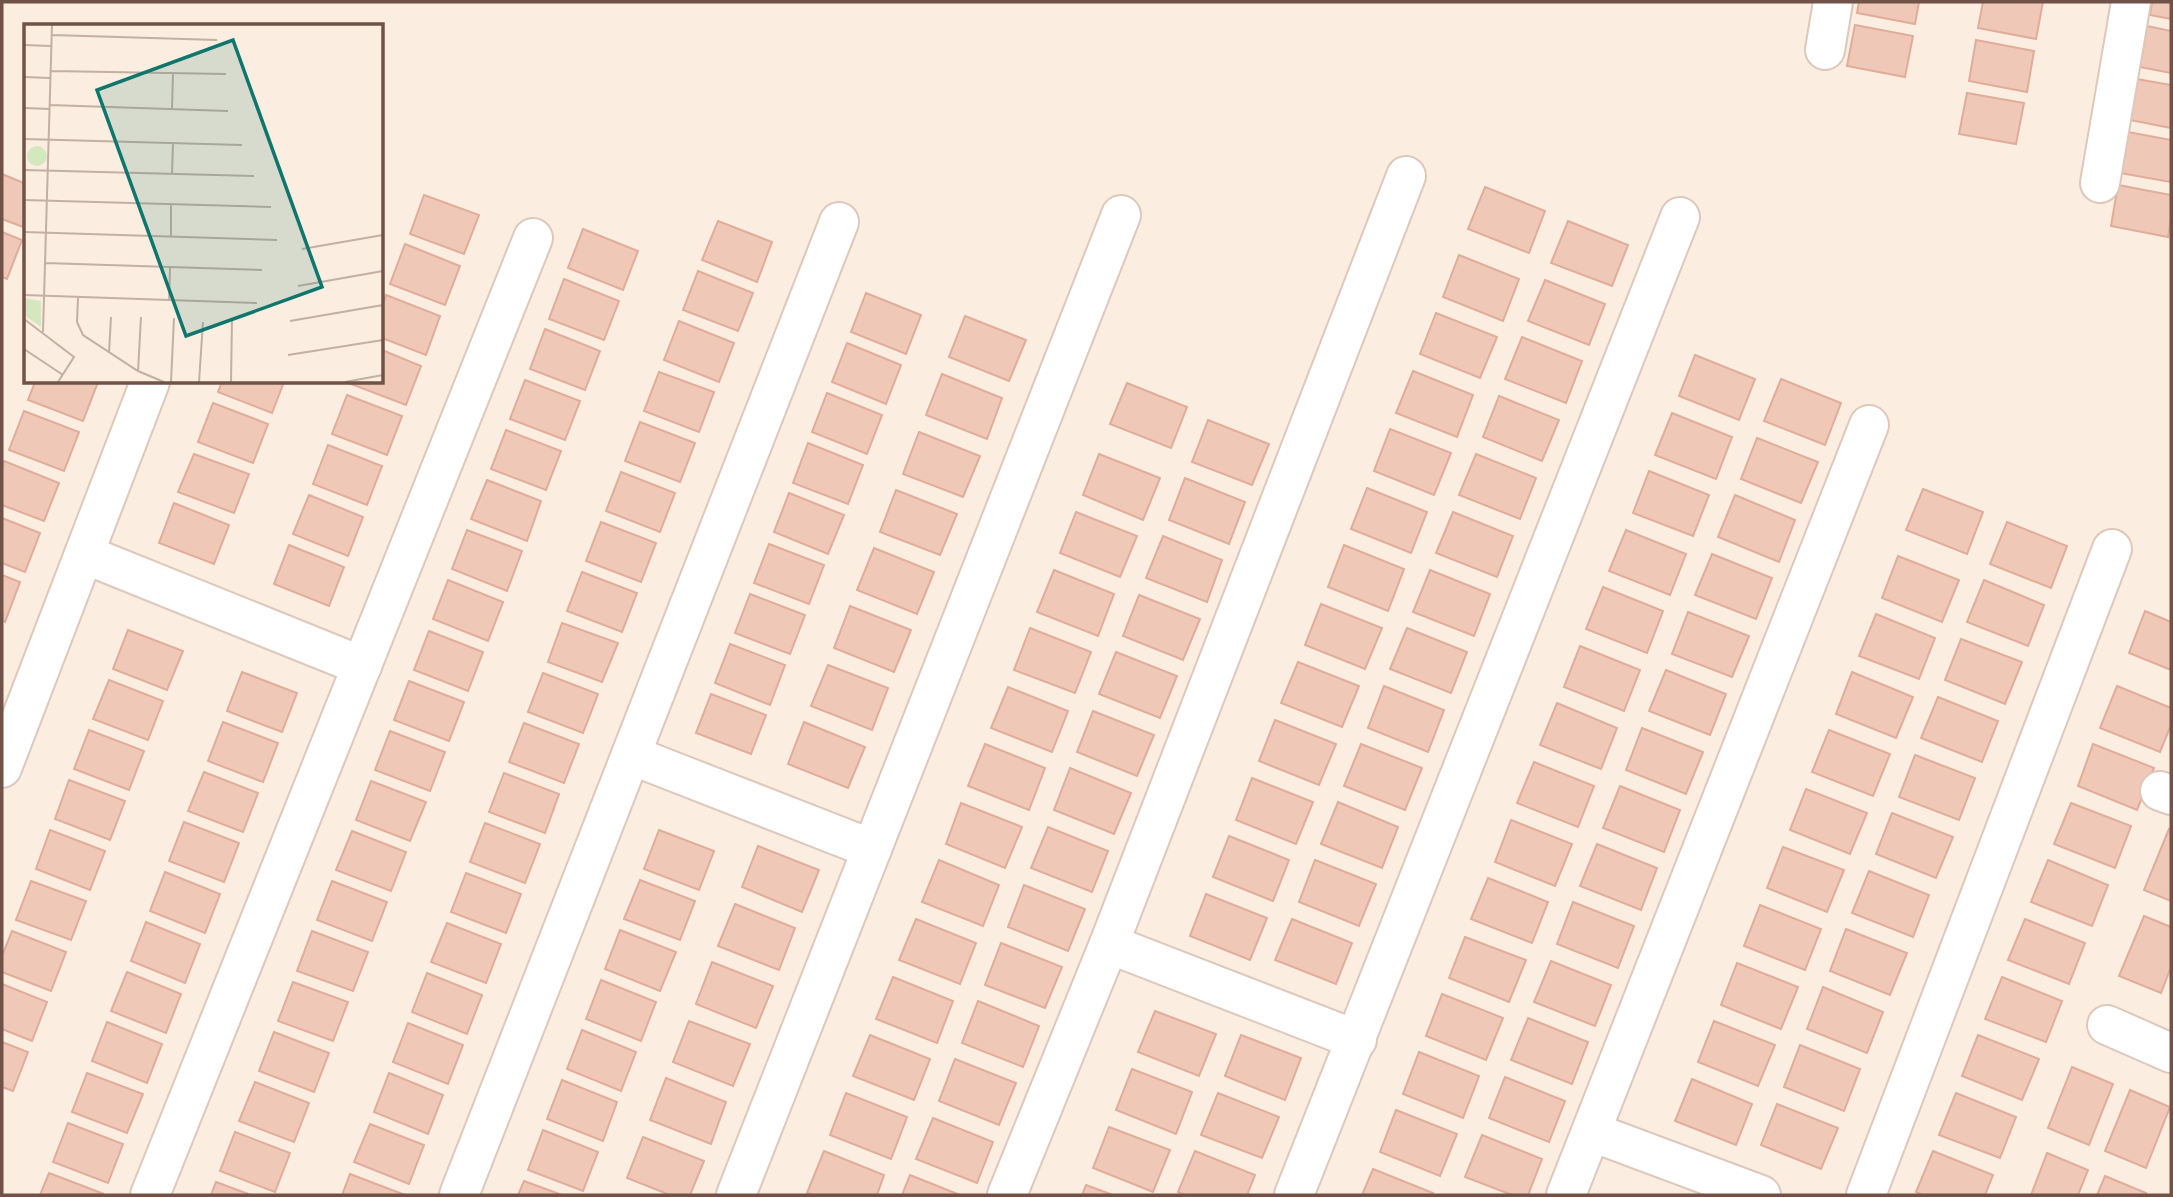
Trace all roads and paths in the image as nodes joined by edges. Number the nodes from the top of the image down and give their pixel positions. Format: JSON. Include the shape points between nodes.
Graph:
{"nodes":[{"id":1,"x":1833,"y":2,"type":"edge"},
{"id":2,"x":2131,"y":2,"type":"edge"},
{"id":3,"x":1825,"y":50,"type":"dead end"},
{"id":4,"x":1406,"y":176,"type":"dead end"},
{"id":5,"x":2100,"y":183,"type":"dead end"},
{"id":6,"x":1121,"y":215,"type":"dead end"},
{"id":7,"x":1680,"y":217,"type":"dead end"},
{"id":8,"x":839,"y":222,"type":"dead end"},
{"id":9,"x":533,"y":238,"type":"dead end"},
{"id":10,"x":150,"y":383,"type":"edge"},
{"id":11,"x":1869,"y":425,"type":"dead end"},
{"id":12,"x":2112,"y":549,"type":"dead end"},
{"id":13,"x":84,"y":554,"type":"junction"},
{"id":14,"x":362,"y":666,"type":"junction"},
{"id":15,"x":631,"y":755,"type":"junction"},
{"id":16,"x":2,"y":768,"type":"edge"},
{"id":17,"x":873,"y":849,"type":"junction"},
{"id":18,"x":1109,"y":944,"type":"junction"},
{"id":19,"x":2107,"y":1025,"type":"dead end"},
{"id":20,"x":1357,"y":1040,"type":"junction"},
{"id":21,"x":2171,"y":1053,"type":"edge"},
{"id":22,"x":1592,"y":1132,"type":"junction"},
{"id":23,"x":150,"y":1195,"type":"edge"},
{"id":24,"x":459,"y":1195,"type":"edge"},
{"id":25,"x":736,"y":1195,"type":"edge"},
{"id":26,"x":1007,"y":1195,"type":"edge"},
{"id":27,"x":1294,"y":1195,"type":"edge"},
{"id":28,"x":1566,"y":1195,"type":"edge"},
{"id":29,"x":1761,"y":1195,"type":"edge"},
{"id":30,"x":1866,"y":1195,"type":"edge"}],
"edges":[{"from":1,"to":3,"type":"street"},
{"from":2,"to":5,"type":"street"},
{"from":4,"to":18,"type":"street"},
{"from":6,"to":17,"type":"street"},
{"from":7,"to":20,"type":"street"},
{"from":8,"to":15,"type":"street"},
{"from":9,"to":14,"type":"street"},
{"from":10,"to":13,"type":"street"},
{"from":11,"to":22,"type":"street"},
{"from":12,"to":30,"type":"street"},
{"from":13,"to":14,"type":"street"},
{"from":13,"to":16,"type":"street"},
{"from":14,"to":23,"type":"street"},
{"from":15,"to":17,"type":"street"},
{"from":15,"to":24,"type":"street"},
{"from":17,"to":25,"type":"street"},
{"from":18,"to":20,"type":"street"},
{"from":18,"to":26,"type":"street"},
{"from":19,"to":21,"type":"street"},
{"from":20,"to":27,"type":"street"},
{"from":22,"to":28,"type":"street"},
{"from":22,"to":29,"type":"street"}]}
